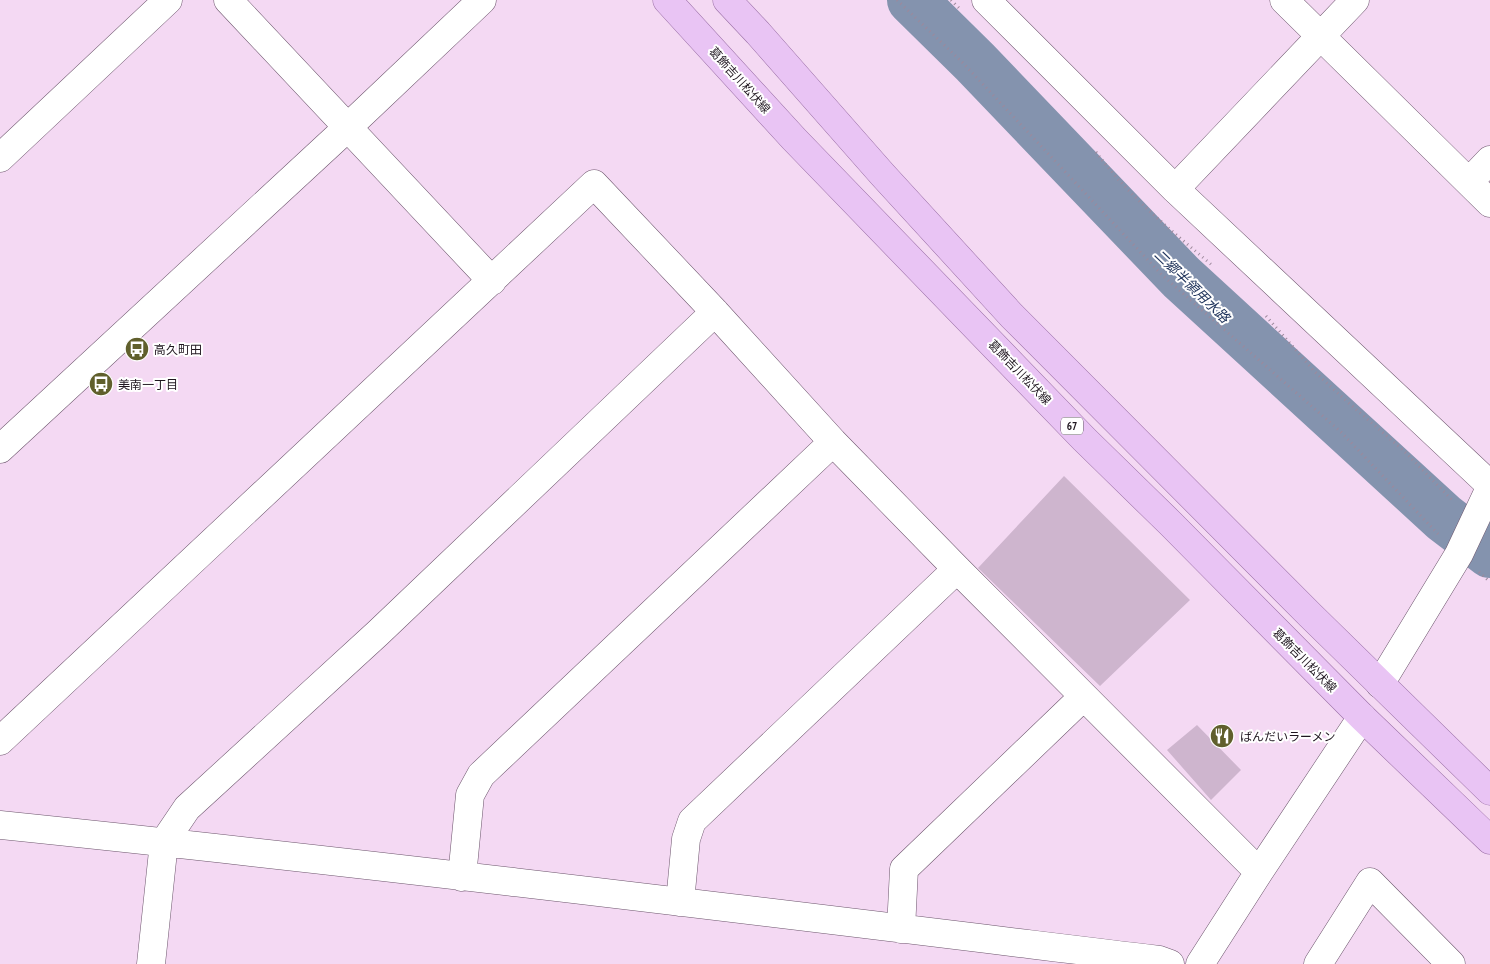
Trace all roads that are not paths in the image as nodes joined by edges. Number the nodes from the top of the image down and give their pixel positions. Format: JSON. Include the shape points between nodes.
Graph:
{"nodes":[{"id":1,"x":168,"y":0,"type":"edge"},
{"id":2,"x":228,"y":0,"type":"edge"},
{"id":3,"x":482,"y":0,"type":"edge"},
{"id":4,"x":667,"y":0,"type":"edge"},
{"id":5,"x":727,"y":0,"type":"edge"},
{"id":6,"x":986,"y":0,"type":"edge"},
{"id":7,"x":1284,"y":0,"type":"edge"},
{"id":8,"x":1355,"y":0,"type":"edge"},
{"id":9,"x":1320,"y":37,"type":"junction"},
{"id":10,"x":347,"y":128,"type":"junction"},
{"id":11,"x":0,"y":158,"type":"edge"},
{"id":12,"x":1490,"y":160,"type":"edge"},
{"id":13,"x":1468,"y":182,"type":"junction"},
{"id":14,"x":1175,"y":189,"type":"junction"},
{"id":15,"x":1490,"y":203,"type":"edge"},
{"id":16,"x":492,"y":281,"type":"junction"},
{"id":17,"x":715,"y":312,"type":"junction"},
{"id":18,"x":833,"y":442,"type":"junction"},
{"id":19,"x":0,"y":449,"type":"edge"},
{"id":20,"x":1487,"y":492,"type":"edge"},
{"id":21,"x":957,"y":569,"type":"junction"},
{"id":22,"x":1380,"y":684,"type":"junction"},
{"id":23,"x":1083,"y":696,"type":"junction"},
{"id":24,"x":1362,"y":717,"type":"junction"},
{"id":25,"x":0,"y":741,"type":"edge"},
{"id":26,"x":1490,"y":791,"type":"edge"},
{"id":27,"x":0,"y":825,"type":"edge"},
{"id":28,"x":1490,"y":840,"type":"edge"},
{"id":29,"x":164,"y":842,"type":"junction"},
{"id":30,"x":1259,"y":872,"type":"junction"},
{"id":31,"x":462,"y":877,"type":"junction"},
{"id":32,"x":680,"y":902,"type":"junction"},
{"id":33,"x":901,"y":929,"type":"junction"},
{"id":34,"x":152,"y":964,"type":"edge"},
{"id":35,"x":1170,"y":964,"type":"edge"},
{"id":36,"x":1200,"y":964,"type":"edge"},
{"id":37,"x":1318,"y":964,"type":"edge"},
{"id":38,"x":1451,"y":964,"type":"edge"}],
"edges":[{"from":1,"to":11,"type":"street"},
{"from":2,"to":10,"type":"street"},
{"from":3,"to":10,"type":"street"},
{"from":4,"to":24,"type":"main road","name":"葛飾吉川松伏線","number":"67","via":[[794,140],[1084,439]]},
{"from":5,"to":22,"type":"main road","via":[[1012,316]]},
{"from":6,"to":14,"type":"street"},
{"from":7,"to":9,"type":"street"},
{"from":8,"to":9,"type":"street"},
{"from":9,"to":13,"type":"street"},
{"from":9,"to":14,"type":"street"},
{"from":10,"to":16,"type":"street"},
{"from":10,"to":19,"type":"street"},
{"from":12,"to":13,"type":"street"},
{"from":13,"to":15,"type":"street"},
{"from":14,"to":20,"type":"street"},
{"from":16,"to":17,"type":"street","via":[[594,184]]},
{"from":16,"to":25,"type":"street"},
{"from":17,"to":18,"type":"street"},
{"from":17,"to":29,"type":"street","via":[[378,633],[187,808]]},
{"from":18,"to":21,"type":"street"},
{"from":18,"to":31,"type":"street","via":[[481,775],[470,795]]},
{"from":20,"to":22,"type":"street","via":[[1461,549]]},
{"from":21,"to":23,"type":"street"},
{"from":21,"to":32,"type":"street","via":[[692,821],[686,839]]},
{"from":22,"to":26,"type":"main road"},
{"from":23,"to":30,"type":"street"},
{"from":23,"to":33,"type":"street","via":[[904,869]]},
{"from":24,"to":28,"type":"main road","name":"葛飾吉川松伏線","number":"67"},
{"from":24,"to":30,"type":"street"},
{"from":27,"to":29,"type":"street"},
{"from":29,"to":31,"type":"street"},
{"from":29,"to":34,"type":"street"},
{"from":30,"to":36,"type":"street"},
{"from":31,"to":32,"type":"street"},
{"from":32,"to":33,"type":"street"},
{"from":33,"to":35,"type":"street","via":[[1159,960]]},
{"from":37,"to":38,"type":"street","via":[[1370,882]]}]}
